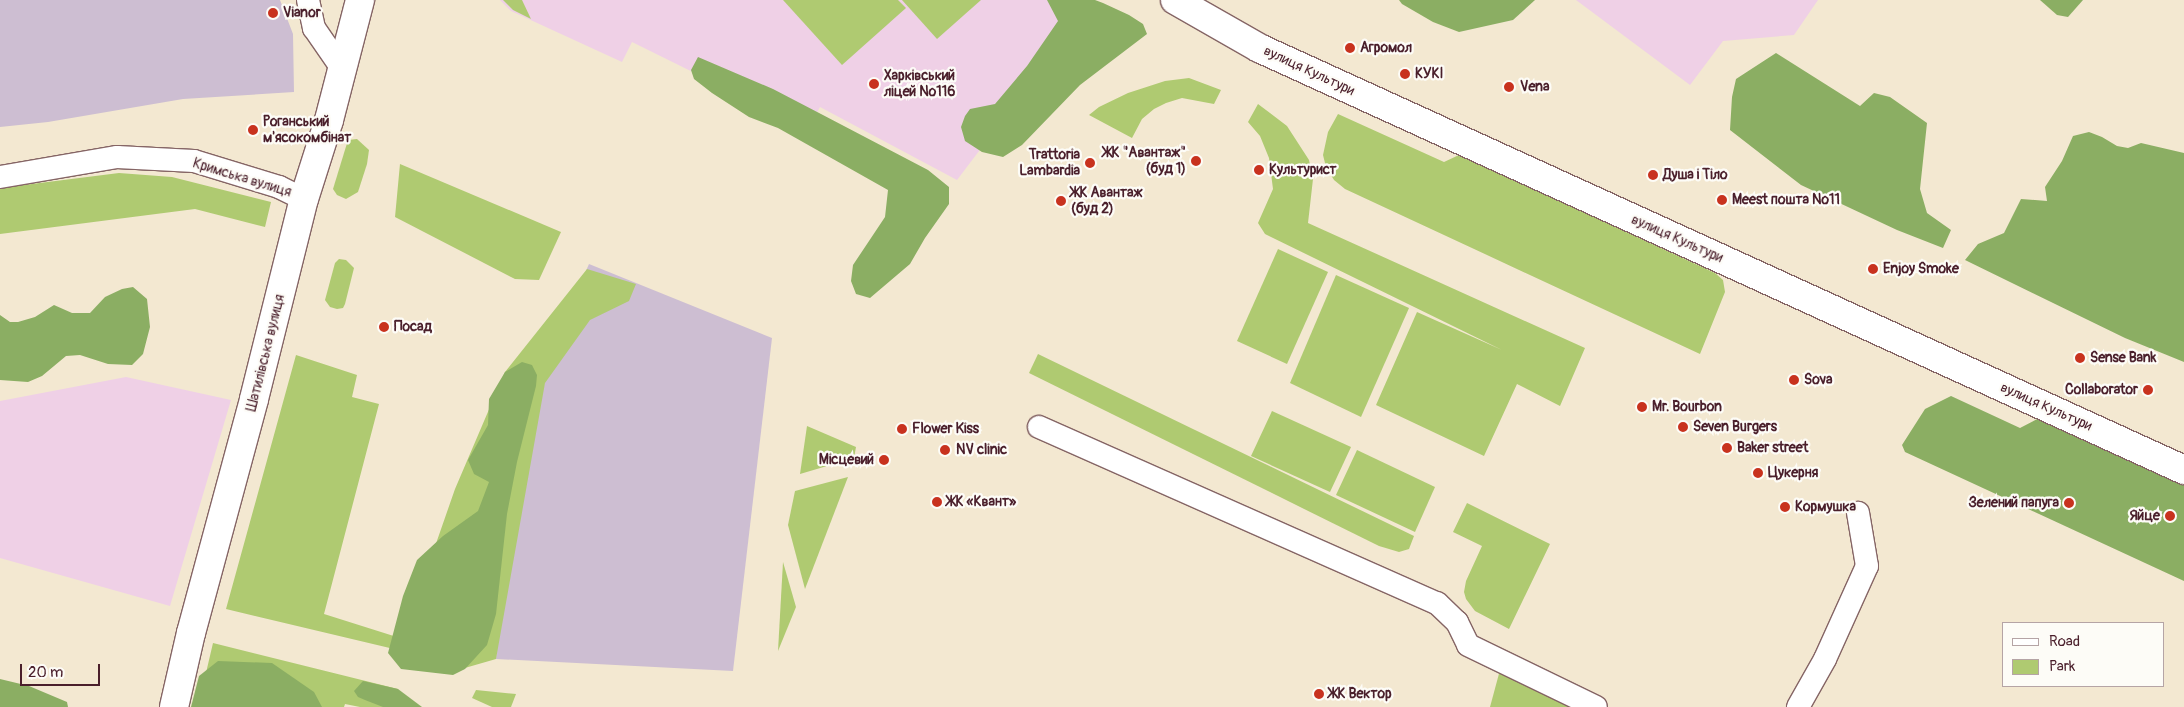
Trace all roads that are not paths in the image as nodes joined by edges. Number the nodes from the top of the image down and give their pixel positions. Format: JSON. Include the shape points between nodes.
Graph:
{"nodes":[{"id":1,"x":308,"y":0,"type":"edge"},
{"id":2,"x":360,"y":0,"type":"edge"},
{"id":3,"x":1181,"y":2,"type":"edge"},
{"id":4,"x":341,"y":67,"type":"junction"},
{"id":5,"x":0,"y":177,"type":"edge"},
{"id":6,"x":304,"y":199,"type":"junction"},
{"id":7,"x":1039,"y":427,"type":"dead end"},
{"id":8,"x":2184,"y":470,"type":"edge"},
{"id":9,"x":1858,"y":512,"type":"dead end"},
{"id":10,"x":174,"y":707,"type":"edge"},
{"id":11,"x":1596,"y":707,"type":"edge"},
{"id":12,"x":1798,"y":707,"type":"edge"}],
"edges":[{"from":1,"to":4,"type":"street","via":[[314,28]]},
{"from":2,"to":4,"type":"street","name":"Шатилівська вулиця"},
{"from":3,"to":8,"type":"street","name":"вулиця Культури","via":[[1259,48]]},
{"from":4,"to":6,"type":"street","name":"Шатилівська вулиця","via":[[329,120]]},
{"from":5,"to":6,"type":"street","name":"Кримська вулиця","via":[[117,157],[194,161],[279,187]]},
{"from":6,"to":10,"type":"street","name":"Шатилівська вулиця"},
{"from":7,"to":11,"type":"street","via":[[1437,603],[1457,622],[1468,644]]},
{"from":9,"to":12,"type":"street","via":[[1867,566],[1825,659]]}]}
